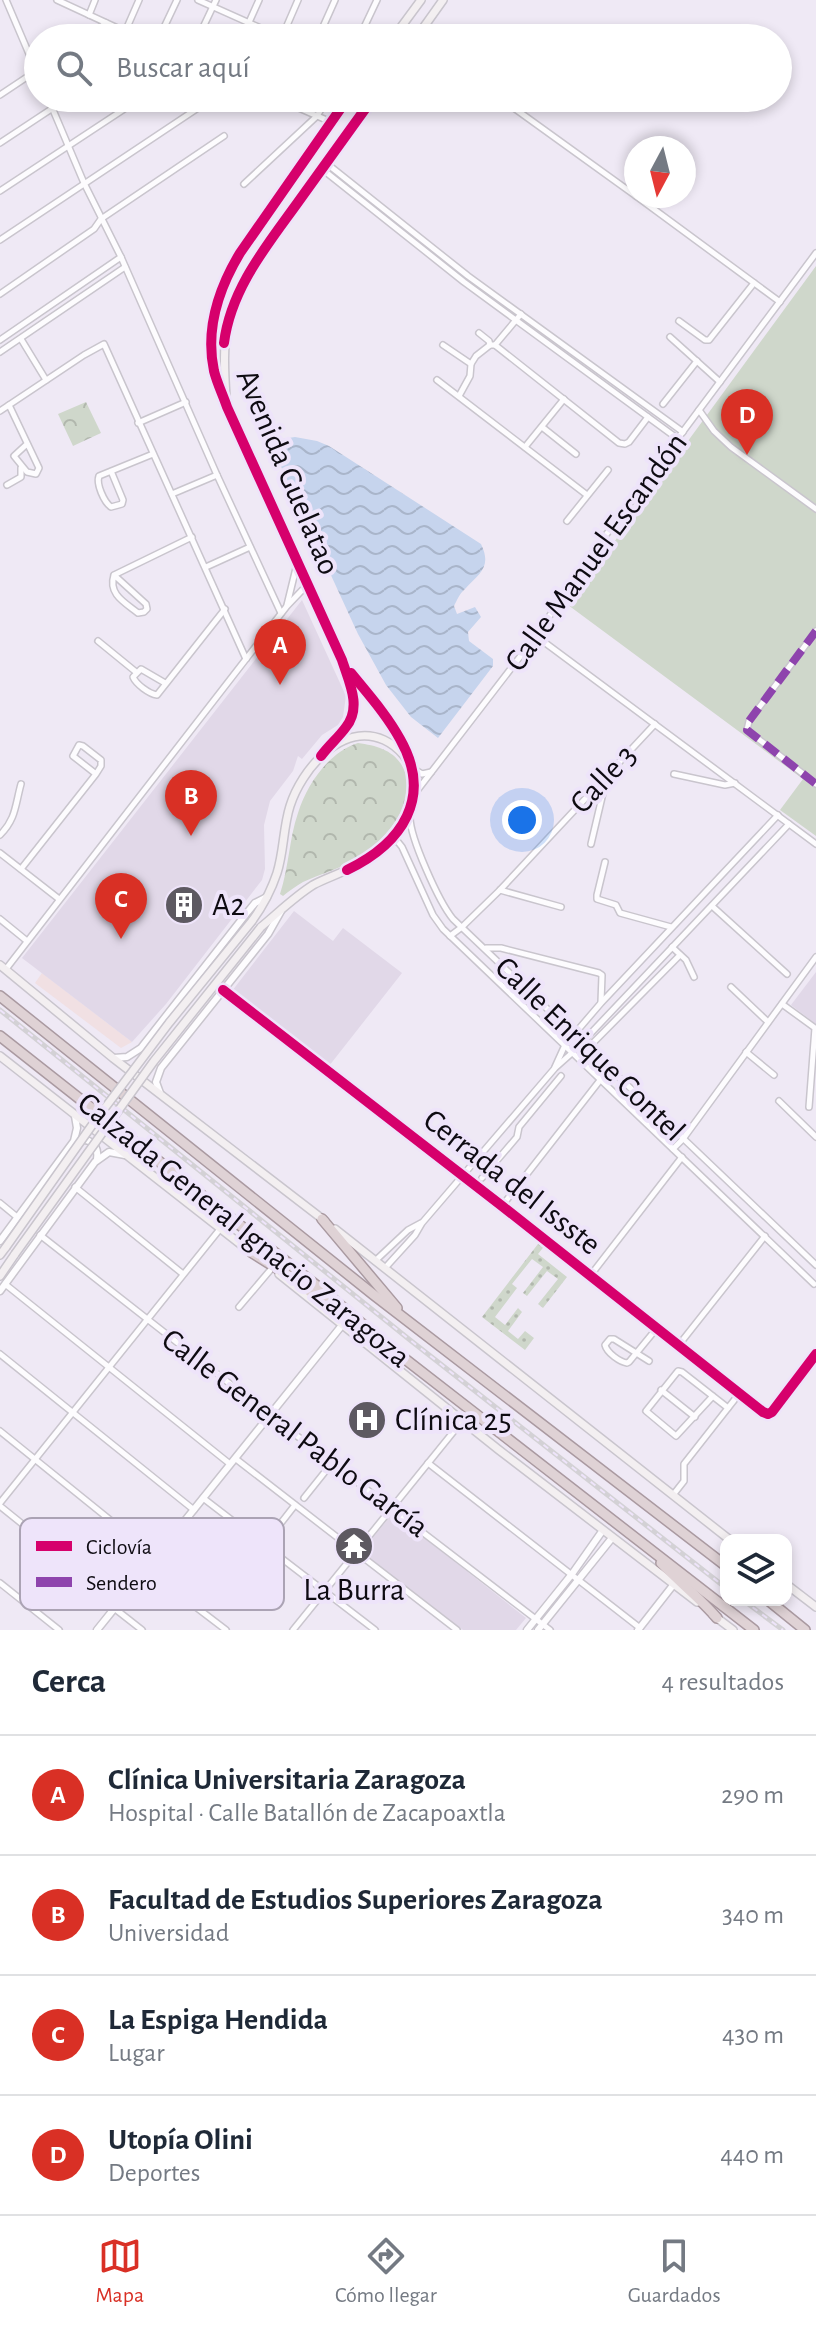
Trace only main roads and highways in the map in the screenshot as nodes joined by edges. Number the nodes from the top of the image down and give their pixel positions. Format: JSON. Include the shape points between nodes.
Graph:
{"nodes":[{"id":1,"x":421,"y":0,"type":"edge"},
{"id":2,"x":443,"y":0,"type":"edge"},
{"id":3,"x":404,"y":24,"type":"edge"},
{"id":4,"x":426,"y":24,"type":"edge"},
{"id":5,"x":338,"y":112,"type":"edge"},
{"id":6,"x":363,"y":112,"type":"edge"},
{"id":7,"x":227,"y":407,"type":"junction"},
{"id":8,"x":342,"y":660,"type":"junction"},
{"id":9,"x":321,"y":756,"type":"junction"},
{"id":10,"x":410,"y":765,"type":"junction"},
{"id":11,"x":3,"y":967,"type":"edge"},
{"id":12,"x":0,"y":996,"type":"edge"},
{"id":13,"x":0,"y":1036,"type":"edge"},
{"id":14,"x":0,"y":1056,"type":"edge"},
{"id":15,"x":322,"y":1219,"type":"junction"},
{"id":16,"x":3,"y":1244,"type":"edge"},
{"id":17,"x":251,"y":1252,"type":"junction"},
{"id":18,"x":0,"y":1255,"type":"edge"},
{"id":19,"x":0,"y":1276,"type":"edge"},
{"id":20,"x":410,"y":1323,"type":"junction"},
{"id":21,"x":387,"y":1345,"type":"junction"},
{"id":22,"x":722,"y":1534,"type":"edge"},
{"id":23,"x":639,"y":1540,"type":"junction"},
{"id":24,"x":720,"y":1561,"type":"edge"},
{"id":25,"x":792,"y":1589,"type":"edge"},
{"id":26,"x":775,"y":1606,"type":"edge"},
{"id":27,"x":816,"y":1607,"type":"edge"},
{"id":28,"x":717,"y":1618,"type":"junction"},
{"id":29,"x":729,"y":1629,"type":"edge"},
{"id":30,"x":754,"y":1630,"type":"edge"},
{"id":31,"x":805,"y":1630,"type":"edge"}],
"edges":[{"from":1,"to":3,"type":"main road"},
{"from":2,"to":4,"type":"main road"},
{"from":5,"to":7,"type":"main road","name":"Avenida Guelatao","via":[[240,253],[219,295],[212,347]]},
{"from":6,"to":7,"type":"main road","name":"Avenida Guelatao","via":[[256,262],[235,300],[224,344]]},
{"from":7,"to":8,"type":"main road","name":"Avenida Guelatao"},
{"from":8,"to":9,"type":"main road","name":"Avenida Guelatao","via":[[354,710]]},
{"from":8,"to":10,"type":"main road","name":"Avenida Guelatao","via":[[397,733]]},
{"from":9,"to":10,"type":"main road","via":[[345,740],[371,737],[390,744]]},
{"from":9,"to":16,"type":"main road","name":"Avenida Guelatao","bridge":true,"via":[[304,775],[289,808],[278,869],[263,907]]},
{"from":10,"to":19,"type":"main road","name":"Avenida Guelatao","bridge":true,"via":[[415,795],[390,840],[368,858],[320,881],[261,927],[154,1061]]},
{"from":11,"to":15,"type":"main road","name":"Calzada General Ignacio Zaragoza"},
{"from":12,"to":20,"type":"highway","name":"Calzada General Ignacio Zaragoza"},
{"from":13,"to":21,"type":"highway","name":"Calzada General Ignacio Zaragoza"},
{"from":14,"to":17,"type":"main road","name":"Calzada General Ignacio Zaragoza"},
{"from":15,"to":20,"type":"highway"},
{"from":15,"to":22,"type":"main road","name":"Calzada General Ignacio Zaragoza"},
{"from":16,"to":18,"type":"main road","name":"Avenida Guelatao"},
{"from":17,"to":21,"type":"highway"},
{"from":17,"to":28,"type":"main road","name":"Calzada General Ignacio Zaragoza"},
{"from":20,"to":24,"type":"highway","name":"Calzada General Ignacio Zaragoza"},
{"from":21,"to":23,"type":"highway","name":"Calzada General Ignacio Zaragoza"},
{"from":23,"to":28,"type":"highway"},
{"from":23,"to":30,"type":"highway","name":"Calzada General Ignacio Zaragoza"},
{"from":25,"to":27,"type":"main road"},
{"from":26,"to":31,"type":"highway"},
{"from":28,"to":29,"type":"main road","name":"Calzada General Ignacio Zaragoza"}]}
